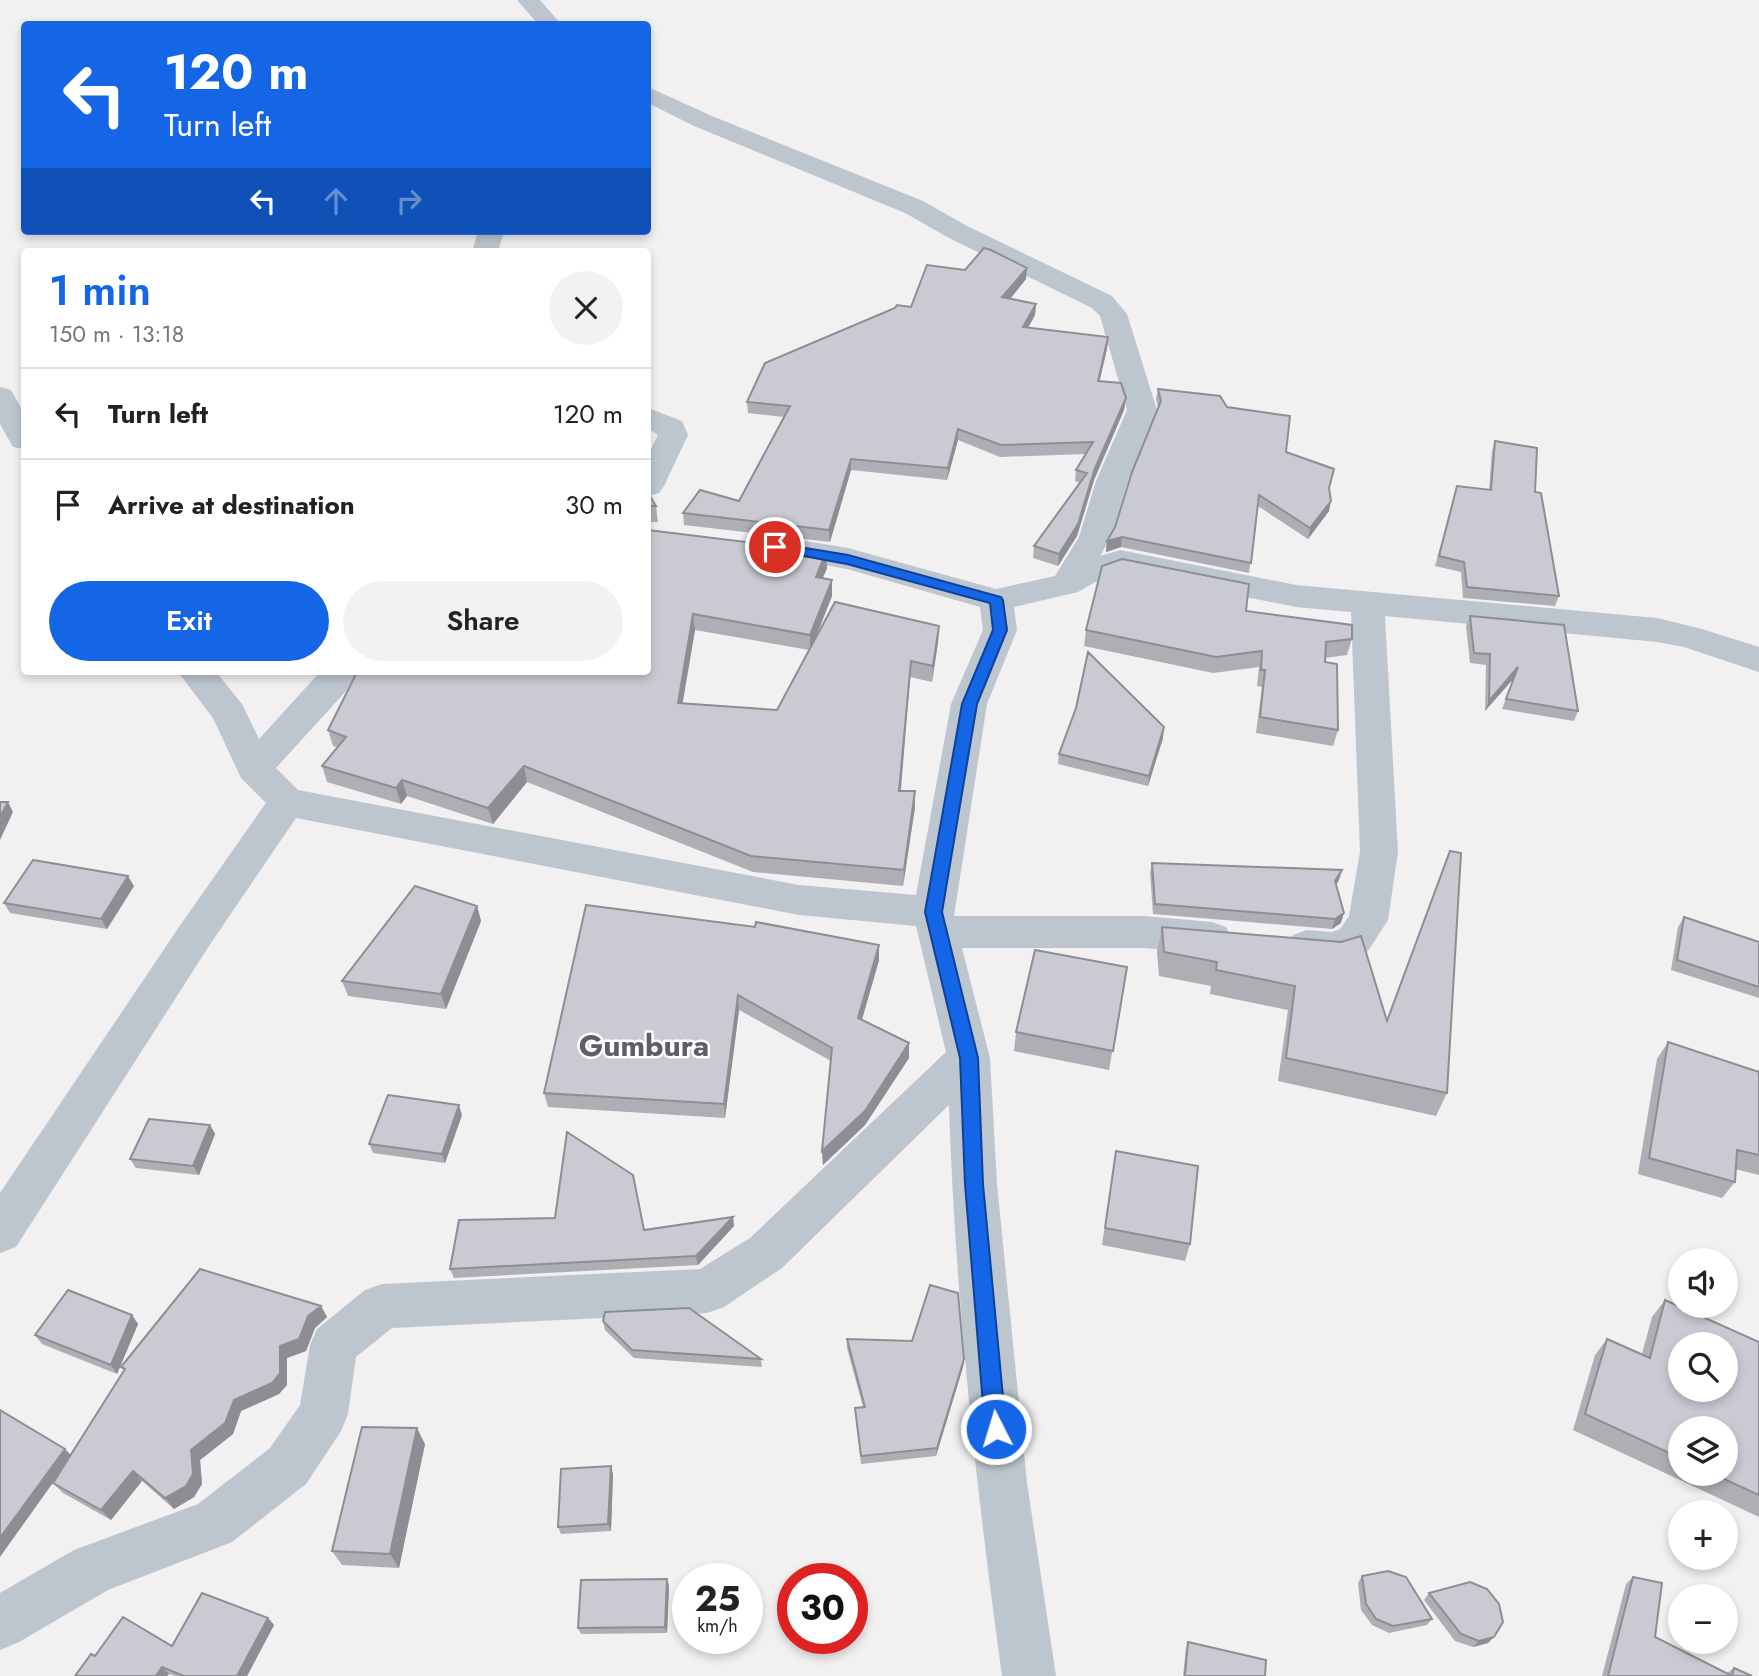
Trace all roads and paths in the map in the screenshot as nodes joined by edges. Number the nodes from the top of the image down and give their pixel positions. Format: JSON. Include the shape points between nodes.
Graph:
{"nodes":[{"id":1,"x":528,"y":0,"type":"edge"},
{"id":2,"x":547,"y":18,"type":"edge"},
{"id":3,"x":651,"y":95,"type":"edge"},
{"id":4,"x":0,"y":396,"type":"edge"},
{"id":5,"x":651,"y":418,"type":"edge"},
{"id":6,"x":21,"y":434,"type":"edge"},
{"id":7,"x":651,"y":480,"type":"edge"},
{"id":8,"x":744,"y":544,"type":"edge"},
{"id":9,"x":1066,"y":584,"type":"junction"},
{"id":10,"x":996,"y":600,"type":"junction"},
{"id":11,"x":1368,"y":603,"type":"junction"},
{"id":12,"x":1759,"y":660,"type":"edge"},
{"id":13,"x":198,"y":675,"type":"edge"},
{"id":14,"x":336,"y":675,"type":"edge"},
{"id":15,"x":254,"y":768,"type":"junction"},
{"id":16,"x":287,"y":802,"type":"junction"},
{"id":17,"x":936,"y":922,"type":"junction"},
{"id":18,"x":969,"y":1058,"type":"junction"},
{"id":19,"x":0,"y":1232,"type":"edge"},
{"id":20,"x":0,"y":1623,"type":"edge"},
{"id":21,"x":1029,"y":1676,"type":"edge"}],
"edges":[{"from":1,"to":2,"type":"street"},
{"from":3,"to":9,"type":"street","via":[[914,207],[1101,302],[1113,314],[1142,410],[1095,537]]},
{"from":4,"to":6,"type":"street"},
{"from":5,"to":7,"type":"street","via":[[671,427],[673,435]]},
{"from":8,"to":10,"type":"street","via":[[848,559]]},
{"from":9,"to":10,"type":"street"},
{"from":9,"to":11,"type":"street","via":[[1092,569],[1120,561],[1296,596]]},
{"from":10,"to":17,"type":"street","via":[[1000,630],[969,704]]},
{"from":11,"to":12,"type":"street","via":[[1657,630]]},
{"from":11,"to":17,"type":"street","via":[[1379,852],[1368,920],[1354,940],[1332,948],[1144,932]]},
{"from":13,"to":15,"type":"street","via":[[229,713]]},
{"from":14,"to":15,"type":"street"},
{"from":15,"to":16,"type":"street"},
{"from":16,"to":17,"type":"street"},
{"from":16,"to":19,"type":"street"},
{"from":17,"to":18,"type":"street"},
{"from":18,"to":20,"type":"street","via":[[766,1253],[707,1291],[382,1306],[334,1345],[323,1414],[288,1466],[214,1524],[93,1569]]},
{"from":18,"to":21,"type":"street","via":[[974,1184],[1000,1483]]}]}
